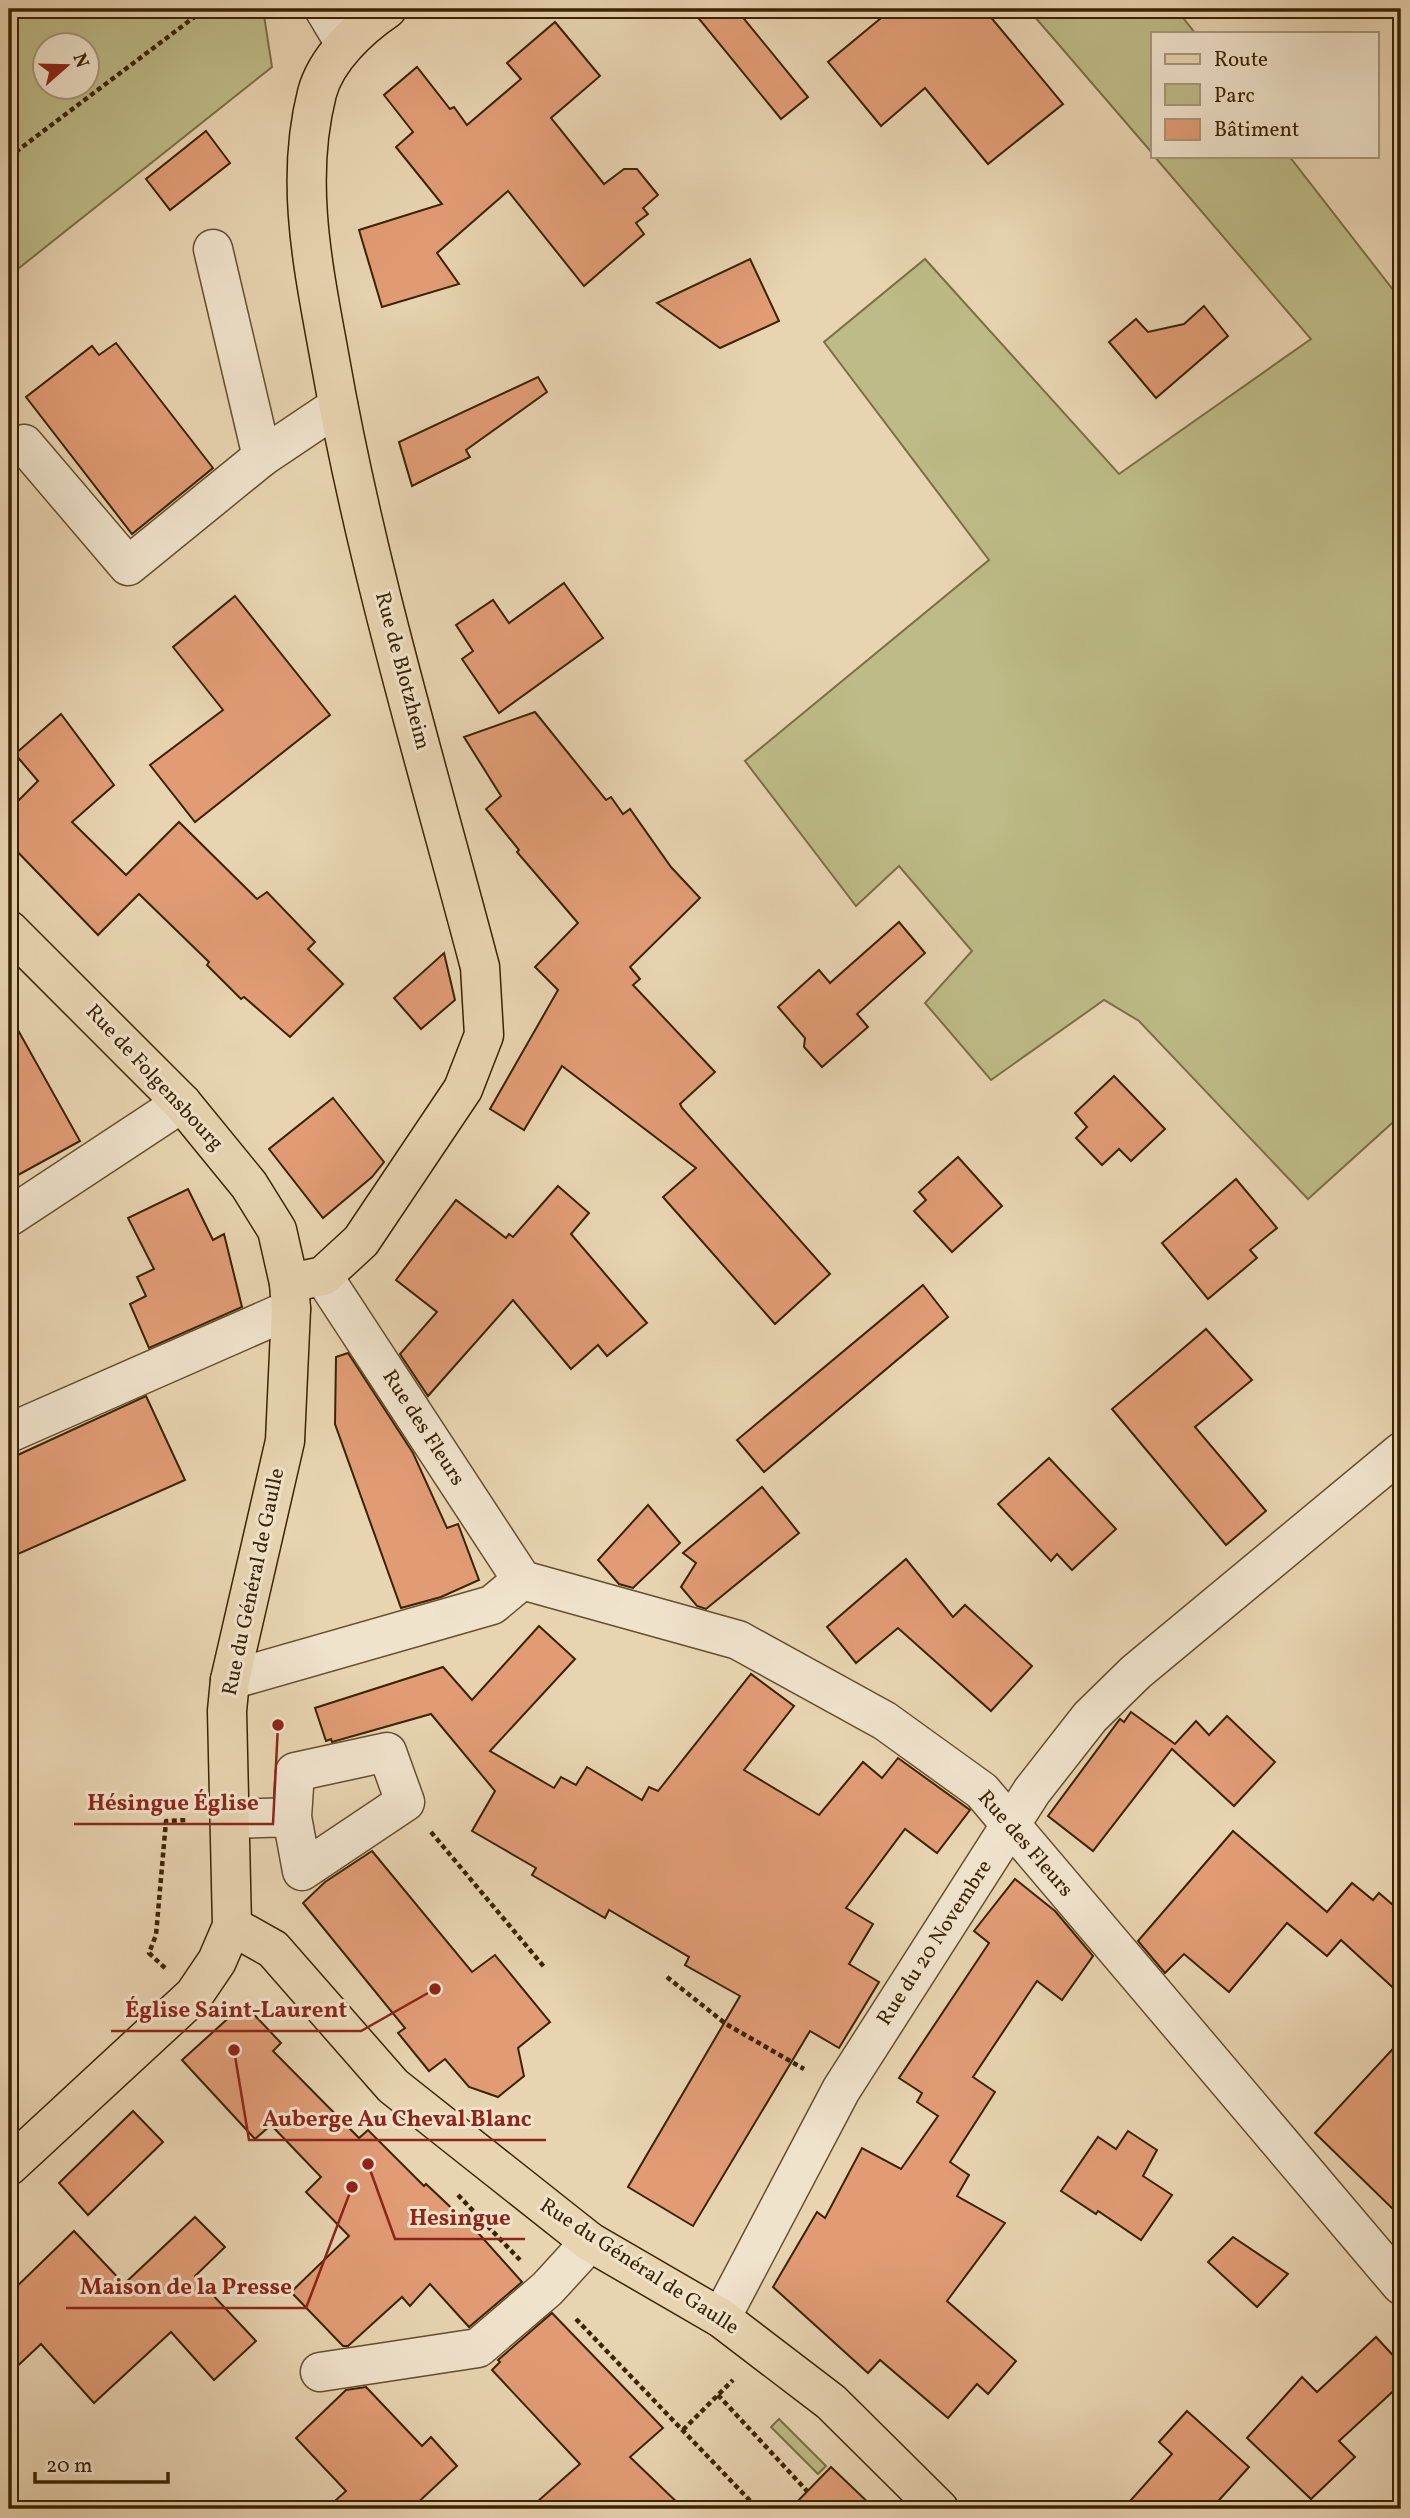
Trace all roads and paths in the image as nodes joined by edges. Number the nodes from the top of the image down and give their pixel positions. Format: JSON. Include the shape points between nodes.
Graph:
{"nodes":[{"id":1,"x":25,"y":9,"type":"edge"},
{"id":2,"x":205,"y":9,"type":"edge"},
{"id":3,"x":324,"y":9,"type":"edge"},
{"id":4,"x":387,"y":9,"type":"edge"},
{"id":5,"x":9,"y":21,"type":"edge"},
{"id":6,"x":345,"y":44,"type":"junction"},
{"id":7,"x":9,"y":157,"type":"edge"},
{"id":8,"x":213,"y":249,"type":"dead end"},
{"id":9,"x":338,"y":406,"type":"junction"},
{"id":10,"x":24,"y":444,"type":"dead end"},
{"id":11,"x":262,"y":457,"type":"junction"},
{"id":12,"x":9,"y":930,"type":"edge"},
{"id":13,"x":182,"y":1103,"type":"junction"},
{"id":14,"x":9,"y":1217,"type":"edge"},
{"id":15,"x":301,"y":1289,"type":"junction"},
{"id":16,"x":9,"y":1433,"type":"edge"},
{"id":17,"x":1401,"y":1452,"type":"edge"},
{"id":18,"x":522,"y":1580,"type":"junction"},
{"id":19,"x":230,"y":1680,"type":"junction"},
{"id":20,"x":405,"y":1801,"type":"junction"},
{"id":21,"x":292,"y":1817,"type":"junction"},
{"id":22,"x":231,"y":1819,"type":"junction"},
{"id":23,"x":1010,"y":1825,"type":"junction"},
{"id":24,"x":232,"y":1927,"type":"junction"},
{"id":25,"x":545,"y":1968,"type":"dead end"},
{"id":26,"x":667,"y":1977,"type":"dead end"},
{"id":27,"x":841,"y":2090,"type":"junction"},
{"id":28,"x":9,"y":2166,"type":"edge"},
{"id":29,"x":590,"y":2242,"type":"junction"},
{"id":30,"x":1401,"y":2285,"type":"edge"},
{"id":31,"x":720,"y":2318,"type":"junction"},
{"id":32,"x":764,"y":2350,"type":"junction"},
{"id":33,"x":320,"y":2372,"type":"dead end"},
{"id":34,"x":718,"y":2395,"type":"junction"},
{"id":35,"x":683,"y":2430,"type":"dead end"},
{"id":36,"x":807,"y":2491,"type":"dead end"},
{"id":37,"x":939,"y":2509,"type":"edge"}],
"edges":[{"from":1,"to":5,"type":"path"},
{"from":2,"to":7,"type":"path"},
{"from":3,"to":6,"type":"street"},
{"from":4,"to":6,"type":"main road","name":"Rue de Blotzheim"},
{"from":6,"to":9,"type":"main road","name":"Rue de Blotzheim","via":[[318,90],[304,168],[309,246]]},
{"from":8,"to":11,"type":"street"},
{"from":9,"to":11,"type":"street"},
{"from":9,"to":15,"type":"main road","name":"Rue de Blotzheim","via":[[349,469],[480,967],[484,1035],[463,1089],[360,1241]]},
{"from":10,"to":11,"type":"street","via":[[128,566]]},
{"from":12,"to":13,"type":"main road","name":"Rue de Folgensbourg"},
{"from":13,"to":14,"type":"street"},
{"from":13,"to":15,"type":"main road","name":"Rue de Folgensbourg","via":[[249,1185],[277,1230]]},
{"from":15,"to":16,"type":"street"},
{"from":15,"to":18,"type":"street","name":"Rue des Fleurs"},
{"from":15,"to":19,"type":"main road","name":"Rue du Général de Gaulle","via":[[285,1441]]},
{"from":17,"to":23,"type":"street","name":"Rue du 20 Novembre","via":[[1136,1672],[1090,1717]]},
{"from":18,"to":19,"type":"street","via":[[492,1605]]},
{"from":18,"to":23,"type":"street","name":"Rue des Fleurs","via":[[738,1640],[885,1721],[982,1791]]},
{"from":19,"to":22,"type":"main road","name":"Rue du Général de Gaulle"},
{"from":20,"to":21,"type":"street","via":[[302,1871]]},
{"from":20,"to":21,"type":"street","via":[[387,1752],[295,1772]]},
{"from":20,"to":25,"type":"path"},
{"from":21,"to":22,"type":"street"},
{"from":22,"to":24,"type":"main road","name":"Rue du Général de Gaulle"},
{"from":23,"to":27,"type":"street","name":"Rue du 20 Novembre"},
{"from":23,"to":30,"type":"street","name":"Rue des Fleurs"},
{"from":24,"to":28,"type":"main road","via":[[194,1995]]},
{"from":24,"to":29,"type":"main road","name":"Rue du Général de Gaulle","via":[[273,1949],[393,2086]]},
{"from":26,"to":27,"type":"path","via":[[726,2024]]},
{"from":27,"to":31,"type":"street","name":"Rue du 20 Novembre"},
{"from":29,"to":31,"type":"main road","name":"Rue du Général de Gaulle"},
{"from":29,"to":33,"type":"street","via":[[547,2289],[478,2348]]},
{"from":31,"to":32,"type":"main road","name":"Rue du Général de Gaulle"},
{"from":32,"to":34,"type":"path"},
{"from":32,"to":37,"type":"main road","name":"Rue du Général de Gaulle","via":[[831,2402]]},
{"from":34,"to":35,"type":"path"},
{"from":34,"to":36,"type":"path"}]}
